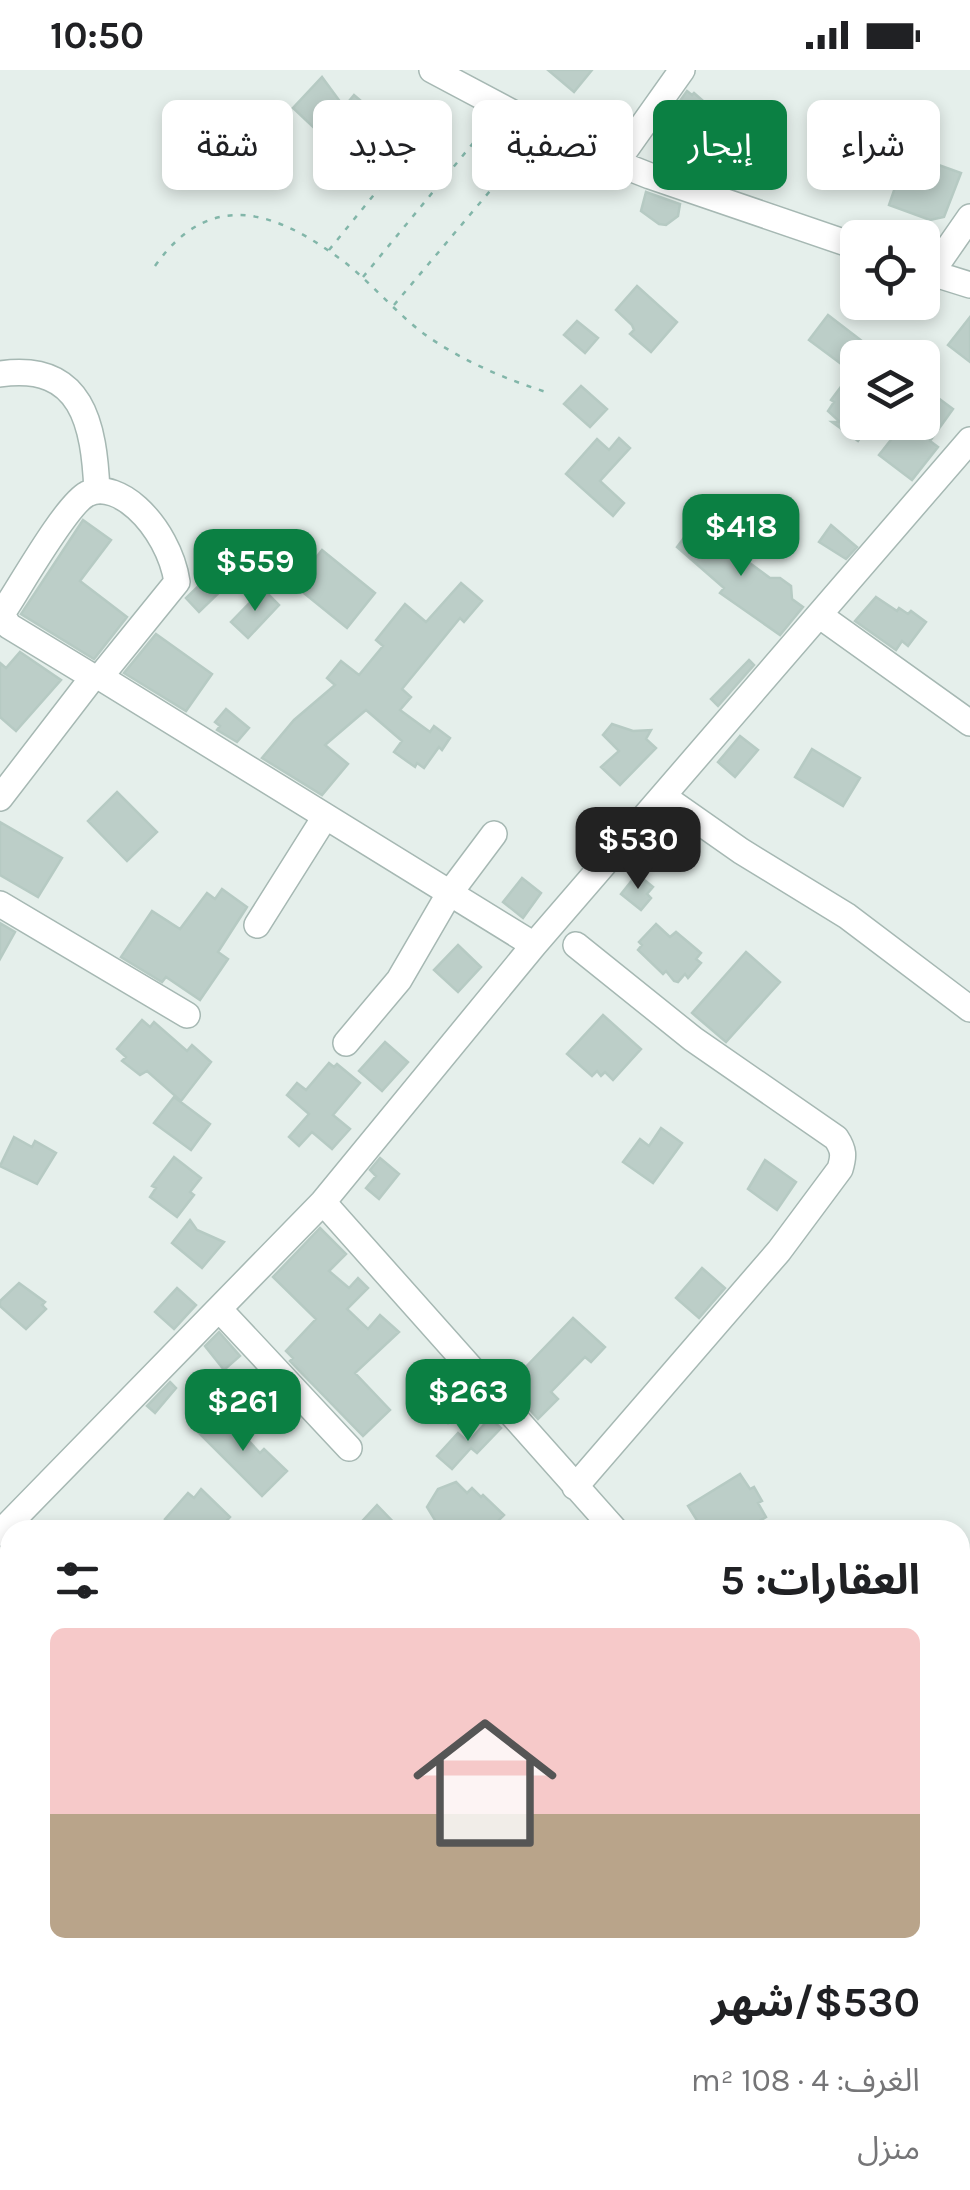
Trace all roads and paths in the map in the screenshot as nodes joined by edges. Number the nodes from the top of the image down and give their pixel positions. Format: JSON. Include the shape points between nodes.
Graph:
{"nodes":[{"id":1,"x":432,"y":70,"type":"edge"},
{"id":2,"x":682,"y":70,"type":"edge"},
{"id":3,"x":452,"y":98,"type":"dead end"},
{"id":4,"x":487,"y":100,"type":"edge"},
{"id":5,"x":633,"y":139,"type":"edge"},
{"id":6,"x":472,"y":144,"type":"edge"},
{"id":7,"x":633,"y":169,"type":"edge"},
{"id":8,"x":490,"y":190,"type":"edge"},
{"id":9,"x":970,"y":218,"type":"edge"},
{"id":10,"x":840,"y":241,"type":"edge"},
{"id":11,"x":328,"y":252,"type":"junction"},
{"id":12,"x":940,"y":255,"type":"edge"},
{"id":13,"x":155,"y":266,"type":"dead end"},
{"id":14,"x":940,"y":276,"type":"edge"},
{"id":15,"x":362,"y":278,"type":"junction"},
{"id":16,"x":970,"y":286,"type":"edge"},
{"id":17,"x":393,"y":306,"type":"junction"},
{"id":18,"x":0,"y":374,"type":"edge"},
{"id":19,"x":546,"y":392,"type":"dead end"},
{"id":20,"x":970,"y":440,"type":"edge"},
{"id":21,"x":98,"y":490,"type":"junction"},
{"id":22,"x":820,"y":615,"type":"junction"},
{"id":23,"x":96,"y":677,"type":"junction"},
{"id":24,"x":970,"y":722,"type":"edge"},
{"id":25,"x":0,"y":798,"type":"edge"},
{"id":26,"x":664,"y":798,"type":"junction"},
{"id":27,"x":325,"y":817,"type":"junction"},
{"id":28,"x":494,"y":834,"type":"dead end"},
{"id":29,"x":449,"y":894,"type":"junction"},
{"id":30,"x":0,"y":904,"type":"edge"},
{"id":31,"x":257,"y":925,"type":"dead end"},
{"id":32,"x":534,"y":945,"type":"junction"},
{"id":33,"x":576,"y":945,"type":"dead end"},
{"id":34,"x":970,"y":1008,"type":"edge"},
{"id":35,"x":186,"y":1015,"type":"dead end"},
{"id":36,"x":346,"y":1043,"type":"dead end"},
{"id":37,"x":323,"y":1202,"type":"junction"},
{"id":38,"x":219,"y":1309,"type":"junction"},
{"id":39,"x":349,"y":1448,"type":"dead end"},
{"id":40,"x":575,"y":1487,"type":"junction"},
{"id":41,"x":10,"y":1506,"type":"edge"},
{"id":42,"x":605,"y":1520,"type":"edge"}],
"edges":[{"from":1,"to":4,"type":"street"},
{"from":2,"to":5,"type":"street"},
{"from":3,"to":11,"type":"path"},
{"from":6,"to":15,"type":"path"},
{"from":7,"to":10,"type":"street"},
{"from":8,"to":17,"type":"path"},
{"from":9,"to":12,"type":"street"},
{"from":11,"to":13,"type":"path","via":[[275,221],[248,214],[190,227]]},
{"from":11,"to":15,"type":"path"},
{"from":14,"to":16,"type":"street"},
{"from":15,"to":17,"type":"path"},
{"from":17,"to":19,"type":"path","via":[[457,354]]},
{"from":18,"to":21,"type":"street","via":[[48,377],[82,405],[95,442]]},
{"from":20,"to":22,"type":"street"},
{"from":21,"to":23,"type":"street","via":[[133,504],[150,521],[178,582]]},
{"from":21,"to":23,"type":"street","via":[[76,502],[2,615],[9,626]]},
{"from":22,"to":24,"type":"street"},
{"from":22,"to":26,"type":"street"},
{"from":23,"to":25,"type":"street"},
{"from":23,"to":27,"type":"street"},
{"from":26,"to":32,"type":"street"},
{"from":26,"to":34,"type":"street","via":[[847,916]]},
{"from":27,"to":29,"type":"street"},
{"from":27,"to":31,"type":"street"},
{"from":28,"to":29,"type":"street"},
{"from":29,"to":32,"type":"street"},
{"from":29,"to":36,"type":"street","via":[[399,980]]},
{"from":30,"to":35,"type":"street"},
{"from":32,"to":37,"type":"street"},
{"from":33,"to":40,"type":"street","via":[[692,1039],[836,1138],[844,1157],[778,1252]]},
{"from":37,"to":38,"type":"street"},
{"from":37,"to":40,"type":"street"},
{"from":38,"to":39,"type":"street"},
{"from":38,"to":41,"type":"street"},
{"from":40,"to":42,"type":"street"}]}
